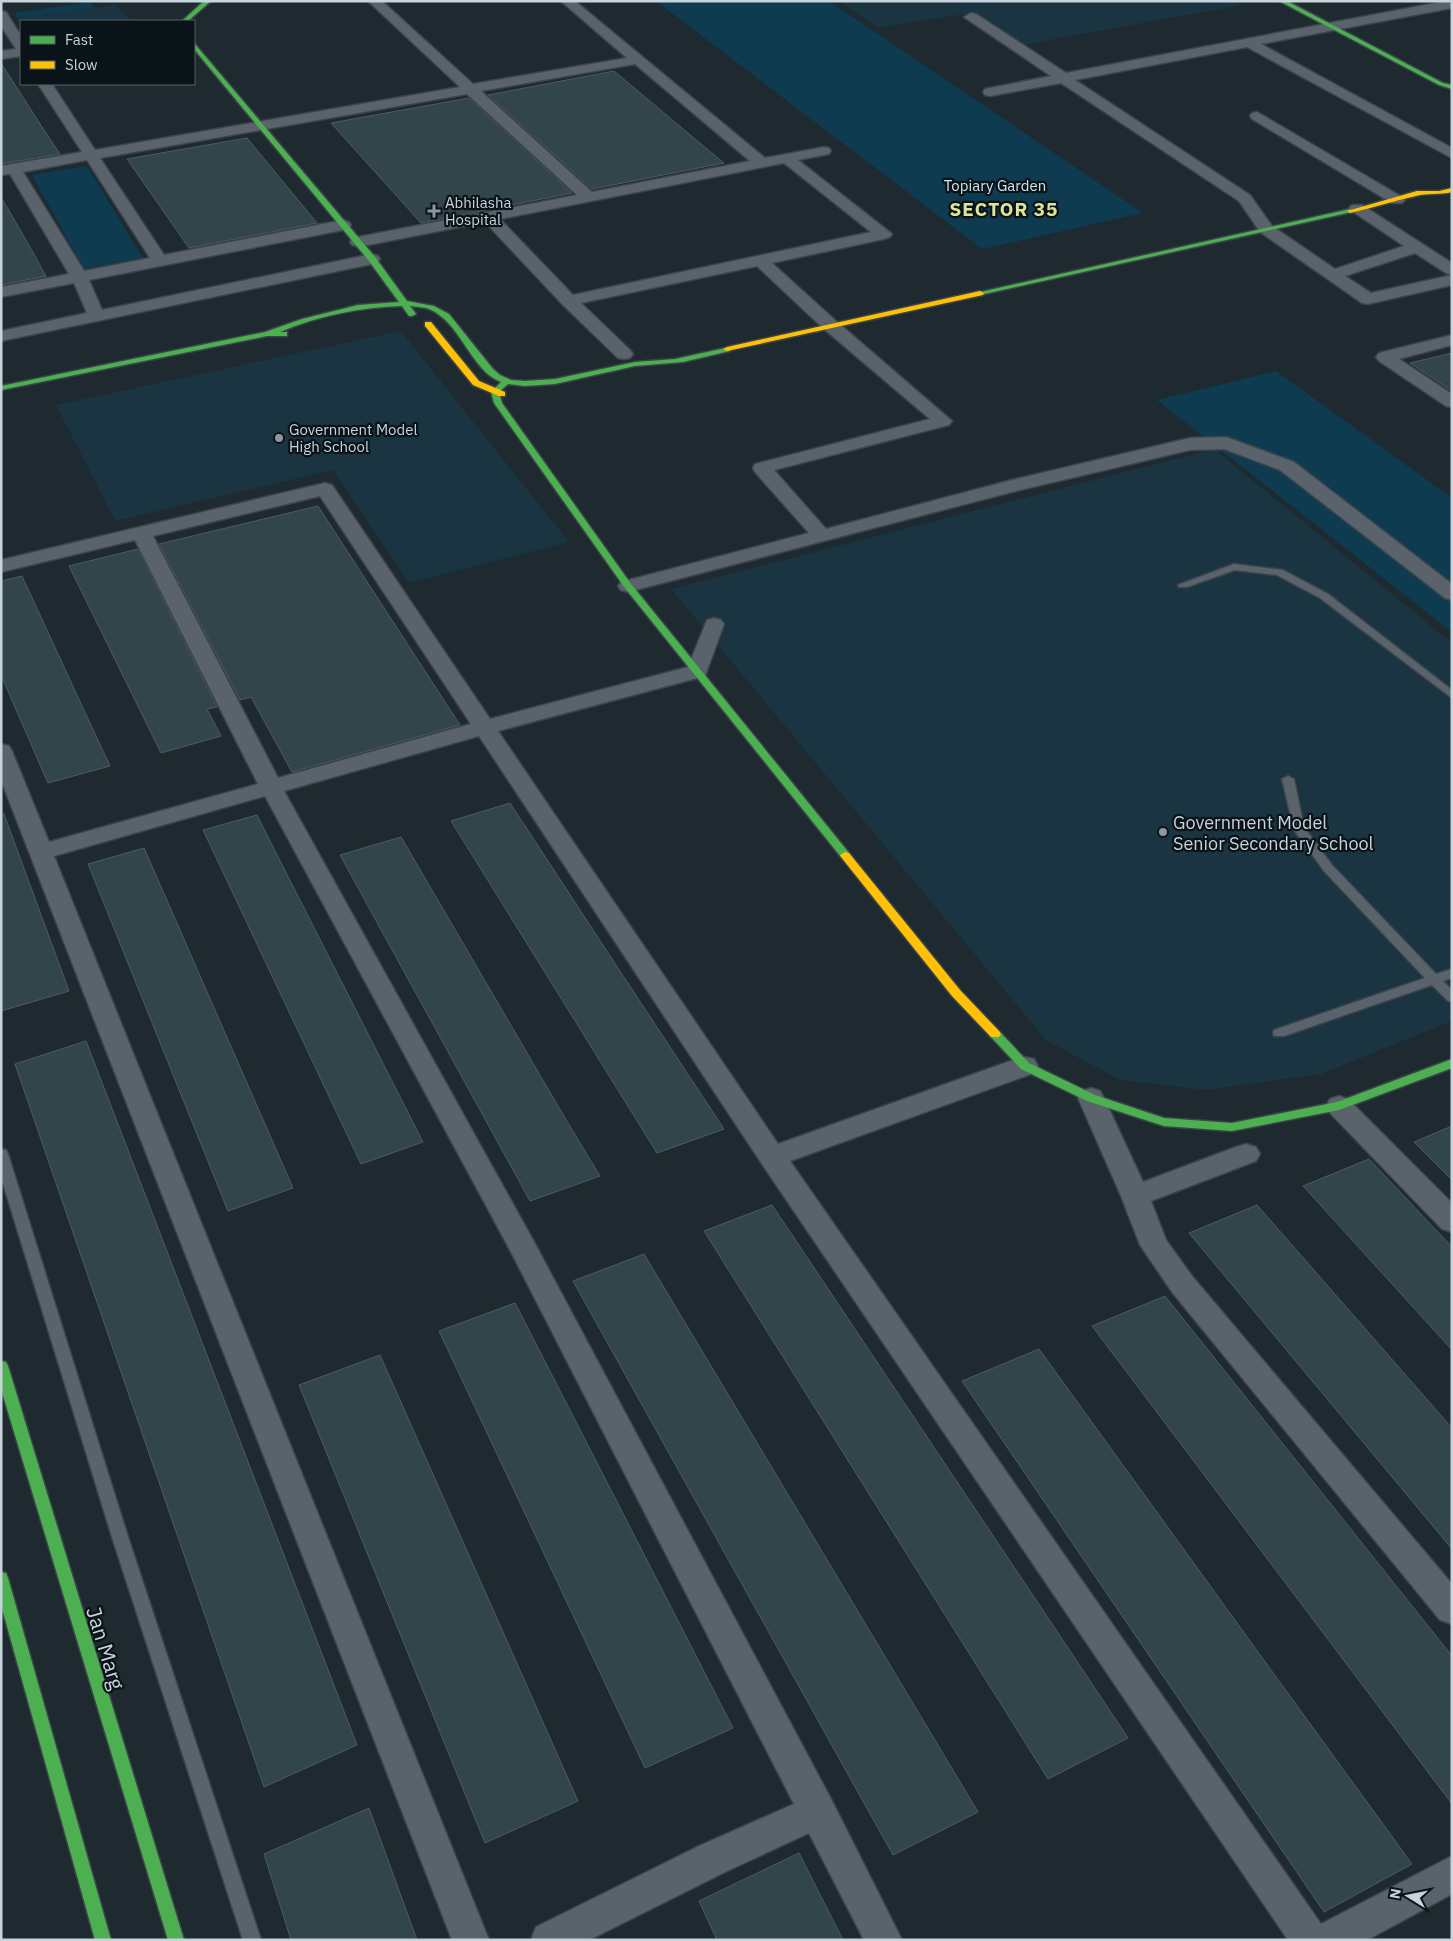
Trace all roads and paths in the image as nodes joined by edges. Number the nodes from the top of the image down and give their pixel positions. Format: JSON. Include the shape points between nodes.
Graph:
{"nodes":[{"id":1,"x":208,"y":1,"type":"edge"},
{"id":2,"x":374,"y":1,"type":"edge"},
{"id":3,"x":567,"y":1,"type":"edge"},
{"id":4,"x":1282,"y":1,"type":"edge"},
{"id":5,"x":1432,"y":4,"type":"edge"},
{"id":6,"x":1452,"y":4,"type":"edge"},
{"id":7,"x":1,"y":15,"type":"edge"},
{"id":8,"x":971,"y":17,"type":"dead end"},
{"id":9,"x":186,"y":20,"type":"edge"},
{"id":10,"x":1332,"y":27,"type":"junction"},
{"id":11,"x":1249,"y":43,"type":"junction"},
{"id":12,"x":20,"y":44,"type":"edge"},
{"id":13,"x":195,"y":47,"type":"edge"},
{"id":14,"x":20,"y":52,"type":"edge"},
{"id":15,"x":1,"y":55,"type":"edge"},
{"id":16,"x":636,"y":60,"type":"junction"},
{"id":17,"x":1064,"y":78,"type":"junction"},
{"id":18,"x":47,"y":85,"type":"edge"},
{"id":19,"x":471,"y":89,"type":"junction"},
{"id":20,"x":1449,"y":91,"type":"edge"},
{"id":21,"x":990,"y":92,"type":"dead end"},
{"id":22,"x":1257,"y":116,"type":"dead end"},
{"id":23,"x":261,"y":126,"type":"junction"},
{"id":24,"x":824,"y":151,"type":"dead end"},
{"id":25,"x":1452,"y":154,"type":"edge"},
{"id":26,"x":92,"y":155,"type":"junction"},
{"id":27,"x":786,"y":158,"type":"junction"},
{"id":28,"x":762,"y":163,"type":"junction"},
{"id":29,"x":8,"y":170,"type":"edge"},
{"id":30,"x":1434,"y":182,"type":"dead end"},
{"id":31,"x":1452,"y":190,"type":"edge"},
{"id":32,"x":1417,"y":193,"type":"junction"},
{"id":33,"x":589,"y":197,"type":"junction"},
{"id":34,"x":1396,"y":200,"type":"junction"},
{"id":35,"x":1357,"y":208,"type":"junction"},
{"id":36,"x":489,"y":217,"type":"junction"},
{"id":37,"x":343,"y":225,"type":"junction"},
{"id":38,"x":1266,"y":228,"type":"junction"},
{"id":39,"x":358,"y":242,"type":"junction"},
{"id":40,"x":1417,"y":247,"type":"junction"},
{"id":41,"x":372,"y":259,"type":"junction"},
{"id":42,"x":159,"y":260,"type":"junction"},
{"id":43,"x":760,"y":260,"type":"junction"},
{"id":44,"x":1452,"y":270,"type":"edge"},
{"id":45,"x":1332,"y":275,"type":"junction"},
{"id":46,"x":79,"y":276,"type":"junction"},
{"id":47,"x":1452,"y":280,"type":"edge"},
{"id":48,"x":1,"y":292,"type":"edge"},
{"id":49,"x":569,"y":301,"type":"junction"},
{"id":50,"x":405,"y":303,"type":"junction"},
{"id":51,"x":96,"y":315,"type":"junction"},
{"id":52,"x":414,"y":317,"type":"junction"},
{"id":53,"x":368,"y":318,"type":"dead end"},
{"id":54,"x":830,"y":325,"type":"junction"},
{"id":55,"x":313,"y":330,"type":"dead end"},
{"id":56,"x":267,"y":334,"type":"junction"},
{"id":57,"x":1,"y":336,"type":"edge"},
{"id":58,"x":1452,"y":340,"type":"edge"},
{"id":59,"x":624,"y":354,"type":"dead end"},
{"id":60,"x":669,"y":362,"type":"junction"},
{"id":61,"x":505,"y":382,"type":"junction"},
{"id":62,"x":1,"y":388,"type":"edge"},
{"id":63,"x":495,"y":392,"type":"junction"},
{"id":64,"x":1452,"y":402,"type":"edge"},
{"id":65,"x":141,"y":532,"type":"junction"},
{"id":66,"x":822,"y":536,"type":"junction"},
{"id":67,"x":1,"y":566,"type":"edge"},
{"id":68,"x":1184,"y":585,"type":"dead end"},
{"id":69,"x":628,"y":586,"type":"junction"},
{"id":70,"x":1452,"y":594,"type":"edge"},
{"id":71,"x":714,"y":624,"type":"dead end"},
{"id":72,"x":697,"y":671,"type":"junction"},
{"id":73,"x":1452,"y":695,"type":"edge"},
{"id":74,"x":486,"y":727,"type":"junction"},
{"id":75,"x":1,"y":751,"type":"edge"},
{"id":76,"x":1288,"y":779,"type":"dead end"},
{"id":77,"x":271,"y":787,"type":"junction"},
{"id":78,"x":42,"y":852,"type":"junction"},
{"id":79,"x":1452,"y":973,"type":"edge"},
{"id":80,"x":1433,"y":979,"type":"junction"},
{"id":81,"x":1452,"y":998,"type":"edge"},
{"id":82,"x":1279,"y":1033,"type":"dead end"},
{"id":83,"x":1452,"y":1063,"type":"edge"},
{"id":84,"x":1025,"y":1066,"type":"junction"},
{"id":85,"x":1091,"y":1098,"type":"junction"},
{"id":86,"x":1339,"y":1106,"type":"junction"},
{"id":87,"x":1,"y":1154,"type":"edge"},
{"id":88,"x":1246,"y":1154,"type":"dead end"},
{"id":89,"x":772,"y":1157,"type":"junction"},
{"id":90,"x":1135,"y":1196,"type":"junction"},
{"id":91,"x":1452,"y":1221,"type":"edge"},
{"id":92,"x":1,"y":1366,"type":"edge"},
{"id":93,"x":1,"y":1578,"type":"edge"},
{"id":94,"x":1452,"y":1609,"type":"edge"},
{"id":95,"x":818,"y":1811,"type":"junction"},
{"id":96,"x":1452,"y":1874,"type":"edge"},
{"id":97,"x":103,"y":1940,"type":"edge"},
{"id":98,"x":176,"y":1940,"type":"edge"},
{"id":99,"x":252,"y":1940,"type":"edge"},
{"id":100,"x":471,"y":1940,"type":"edge"},
{"id":101,"x":549,"y":1940,"type":"edge"},
{"id":102,"x":884,"y":1940,"type":"edge"},
{"id":103,"x":1310,"y":1940,"type":"edge"},
{"id":104,"x":1329,"y":1940,"type":"edge"}],
"edges":[{"from":1,"to":9,"type":"street"},
{"from":2,"to":19,"type":"street"},
{"from":3,"to":16,"type":"street"},
{"from":4,"to":10,"type":"street"},
{"from":5,"to":6,"type":"street"},
{"from":5,"to":10,"type":"street"},
{"from":7,"to":12,"type":"street"},
{"from":8,"to":17,"type":"street"},
{"from":10,"to":11,"type":"street"},
{"from":10,"to":20,"type":"street"},
{"from":11,"to":17,"type":"street"},
{"from":11,"to":25,"type":"street"},
{"from":13,"to":23,"type":"street"},
{"from":14,"to":15,"type":"street"},
{"from":16,"to":19,"type":"street"},
{"from":16,"to":28,"type":"street"},
{"from":17,"to":21,"type":"street"},
{"from":17,"to":38,"type":"street","via":[[1245,198]]},
{"from":18,"to":26,"type":"street"},
{"from":19,"to":23,"type":"street"},
{"from":19,"to":33,"type":"street"},
{"from":22,"to":34,"type":"street"},
{"from":23,"to":26,"type":"street"},
{"from":23,"to":37,"type":"street"},
{"from":24,"to":27,"type":"street"},
{"from":26,"to":29,"type":"street"},
{"from":26,"to":42,"type":"street"},
{"from":27,"to":28,"type":"street"},
{"from":27,"to":43,"type":"street","via":[[884,234]]},
{"from":28,"to":33,"type":"street"},
{"from":29,"to":46,"type":"street"},
{"from":30,"to":32,"type":"street","via":[[1426,184]]},
{"from":31,"to":32,"type":"street"},
{"from":32,"to":34,"type":"street"},
{"from":33,"to":36,"type":"street"},
{"from":34,"to":35,"type":"street"},
{"from":35,"to":38,"type":"street"},
{"from":35,"to":40,"type":"street"},
{"from":36,"to":39,"type":"street"},
{"from":36,"to":49,"type":"street"},
{"from":37,"to":39,"type":"street"},
{"from":37,"to":42,"type":"street"},
{"from":38,"to":45,"type":"street"},
{"from":38,"to":54,"type":"street"},
{"from":39,"to":41,"type":"street"},
{"from":40,"to":44,"type":"street"},
{"from":40,"to":45,"type":"street"},
{"from":41,"to":50,"type":"street"},
{"from":41,"to":51,"type":"street"},
{"from":42,"to":46,"type":"street"},
{"from":43,"to":49,"type":"street"},
{"from":43,"to":54,"type":"street"},
{"from":45,"to":47,"type":"street","via":[[1368,299]]},
{"from":46,"to":48,"type":"street"},
{"from":46,"to":51,"type":"street"},
{"from":49,"to":59,"type":"street"},
{"from":50,"to":52,"type":"street"},
{"from":50,"to":56,"type":"street","via":[[381,304],[286,324]]},
{"from":50,"to":61,"type":"street","via":[[439,309],[494,375]]},
{"from":51,"to":57,"type":"street"},
{"from":52,"to":53,"type":"street"},
{"from":52,"to":63,"type":"street","via":[[428,323],[476,383]]},
{"from":54,"to":60,"type":"street"},
{"from":54,"to":66,"type":"street","via":[[943,421],[762,468]]},
{"from":55,"to":56,"type":"street"},
{"from":56,"to":62,"type":"street"},
{"from":58,"to":64,"type":"street","via":[[1385,357]]},
{"from":60,"to":61,"type":"street","via":[[646,362],[528,384]]},
{"from":60,"to":63,"type":"street","via":[[653,371],[535,394]]},
{"from":61,"to":63,"type":"street"},
{"from":63,"to":69,"type":"street","via":[[498,403]]},
{"from":65,"to":67,"type":"street"},
{"from":65,"to":74,"type":"street","via":[[325,489]]},
{"from":65,"to":77,"type":"street"},
{"from":66,"to":69,"type":"street"},
{"from":66,"to":70,"type":"street","via":[[1190,444],[1226,444],[1287,466]]},
{"from":68,"to":73,"type":"lane","via":[[1234,567],[1279,572],[1324,596]]},
{"from":69,"to":72,"type":"street"},
{"from":71,"to":72,"type":"street"},
{"from":72,"to":74,"type":"street"},
{"from":72,"to":84,"type":"street","via":[[956,993]]},
{"from":74,"to":77,"type":"street"},
{"from":74,"to":89,"type":"street"},
{"from":75,"to":78,"type":"street"},
{"from":76,"to":80,"type":"lane","via":[[1298,826],[1303,834],[1328,868]]},
{"from":77,"to":78,"type":"street"},
{"from":77,"to":95,"type":"street","via":[[523,1248]]},
{"from":78,"to":100,"type":"street"},
{"from":79,"to":80,"type":"lane"},
{"from":80,"to":81,"type":"lane"},
{"from":80,"to":82,"type":"lane"},
{"from":83,"to":86,"type":"street"},
{"from":84,"to":85,"type":"street"},
{"from":84,"to":89,"type":"street"},
{"from":85,"to":86,"type":"street","via":[[1164,1122],[1232,1128]]},
{"from":85,"to":90,"type":"street"},
{"from":86,"to":91,"type":"street"},
{"from":87,"to":99,"type":"lane","via":[[120,1537]]},
{"from":88,"to":90,"type":"street"},
{"from":89,"to":103,"type":"street"},
{"from":90,"to":94,"type":"street","via":[[1154,1245],[1182,1284]]},
{"from":92,"to":98,"type":"street","name":"Jan Marg"},
{"from":93,"to":97,"type":"street"},
{"from":95,"to":101,"type":"street","via":[[712,1859]]},
{"from":95,"to":102,"type":"street"},
{"from":96,"to":104,"type":"street"}]}
